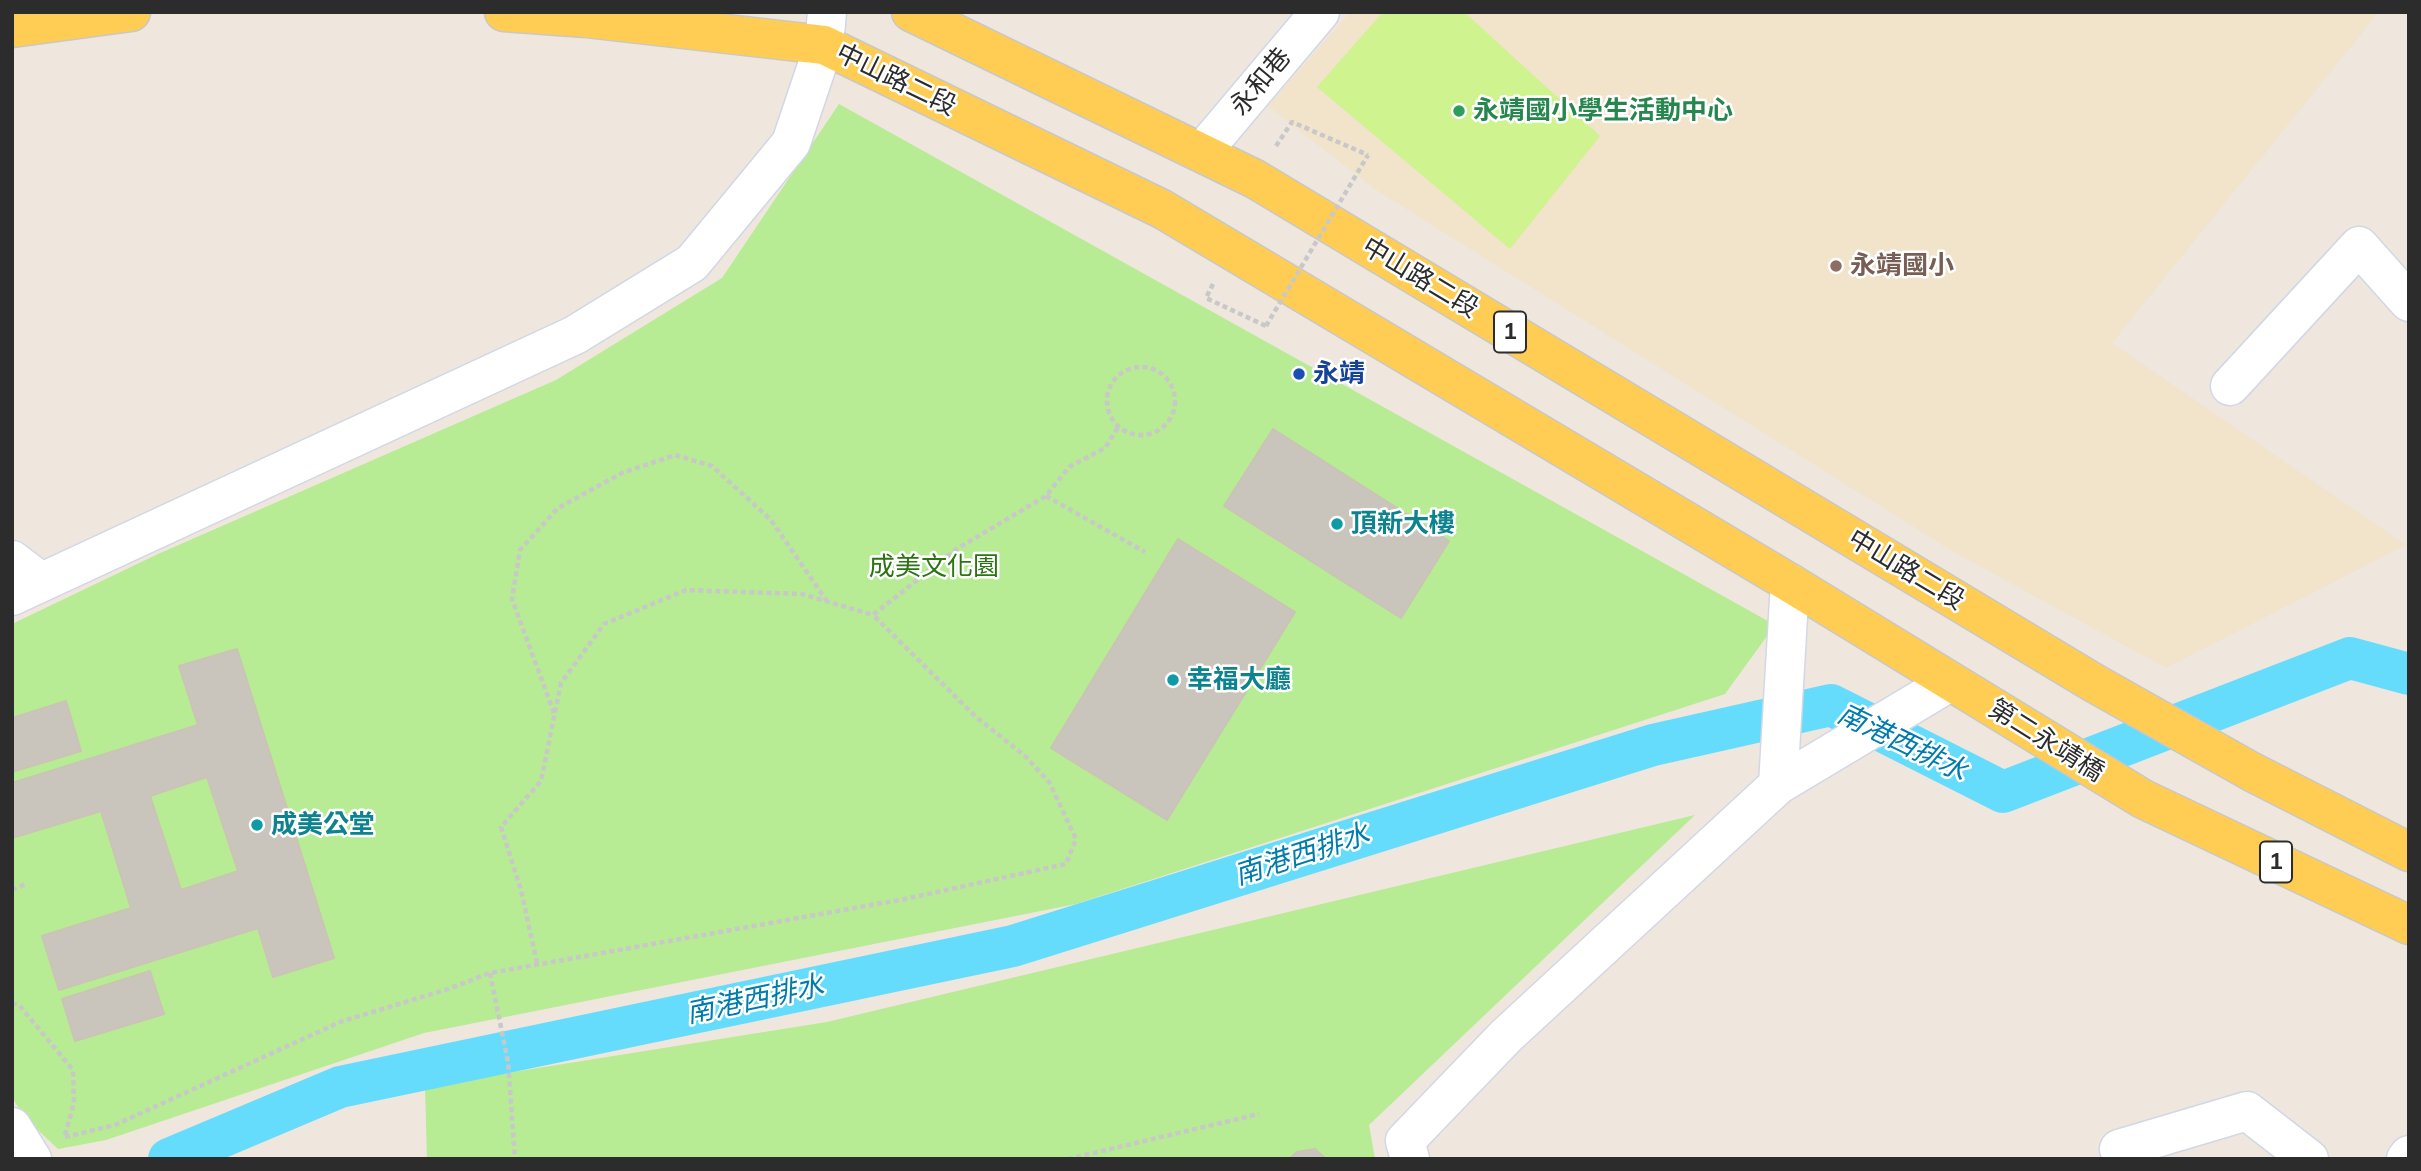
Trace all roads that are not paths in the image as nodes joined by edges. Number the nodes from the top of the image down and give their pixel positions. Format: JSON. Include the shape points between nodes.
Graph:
{"nodes":[{"id":1,"x":131,"y":12,"type":"edge"},
{"id":2,"x":504,"y":12,"type":"edge"},
{"id":3,"x":911,"y":12,"type":"edge"},
{"id":4,"x":1320,"y":12,"type":"edge"},
{"id":5,"x":12,"y":28,"type":"edge"},
{"id":6,"x":825,"y":29,"type":"edge"},
{"id":7,"x":1202,"y":152,"type":"junction"},
{"id":8,"x":2409,"y":302,"type":"edge"},
{"id":9,"x":2230,"y":386,"type":"dead end"},
{"id":10,"x":22,"y":579,"type":"edge"},
{"id":11,"x":1790,"y":583,"type":"junction"},
{"id":12,"x":1950,"y":682,"type":"junction"},
{"id":13,"x":1778,"y":785,"type":"junction"},
{"id":14,"x":2409,"y":852,"type":"edge"},
{"id":15,"x":2409,"y":925,"type":"edge"},
{"id":16,"x":12,"y":1127,"type":"edge"},
{"id":17,"x":2119,"y":1149,"type":"dead end"},
{"id":18,"x":46,"y":1153,"type":"edge"},
{"id":19,"x":1410,"y":1159,"type":"edge"},
{"id":20,"x":2309,"y":1159,"type":"edge"}],
"edges":[{"from":1,"to":5,"type":"main road"},
{"from":2,"to":6,"type":"main road","number":"1"},
{"from":3,"to":7,"type":"main road","name":"中山路二段","number":"1"},
{"from":4,"to":7,"type":"street","name":"永和巷"},
{"from":6,"to":10,"type":"street","via":[[791,143],[692,263],[575,335]]},
{"from":6,"to":11,"type":"main road","name":"中山路二段","number":"1","via":[[1163,209]]},
{"from":7,"to":14,"type":"main road","name":"中山路二段","number":"1","via":[[1267,186],[2094,683],[2252,772]]},
{"from":8,"to":9,"type":"street","via":[[2359,246]]},
{"from":11,"to":12,"type":"main road","name":"中山路二段","number":"1"},
{"from":11,"to":13,"type":"street"},
{"from":12,"to":13,"type":"street"},
{"from":12,"to":15,"type":"main road","name":"第二永靖橋","number":"1","via":[[2143,799]]},
{"from":13,"to":19,"type":"street","via":[[1506,1036],[1405,1141]]},
{"from":16,"to":18,"type":"street"},
{"from":17,"to":20,"type":"street","via":[[2247,1111]]}]}
